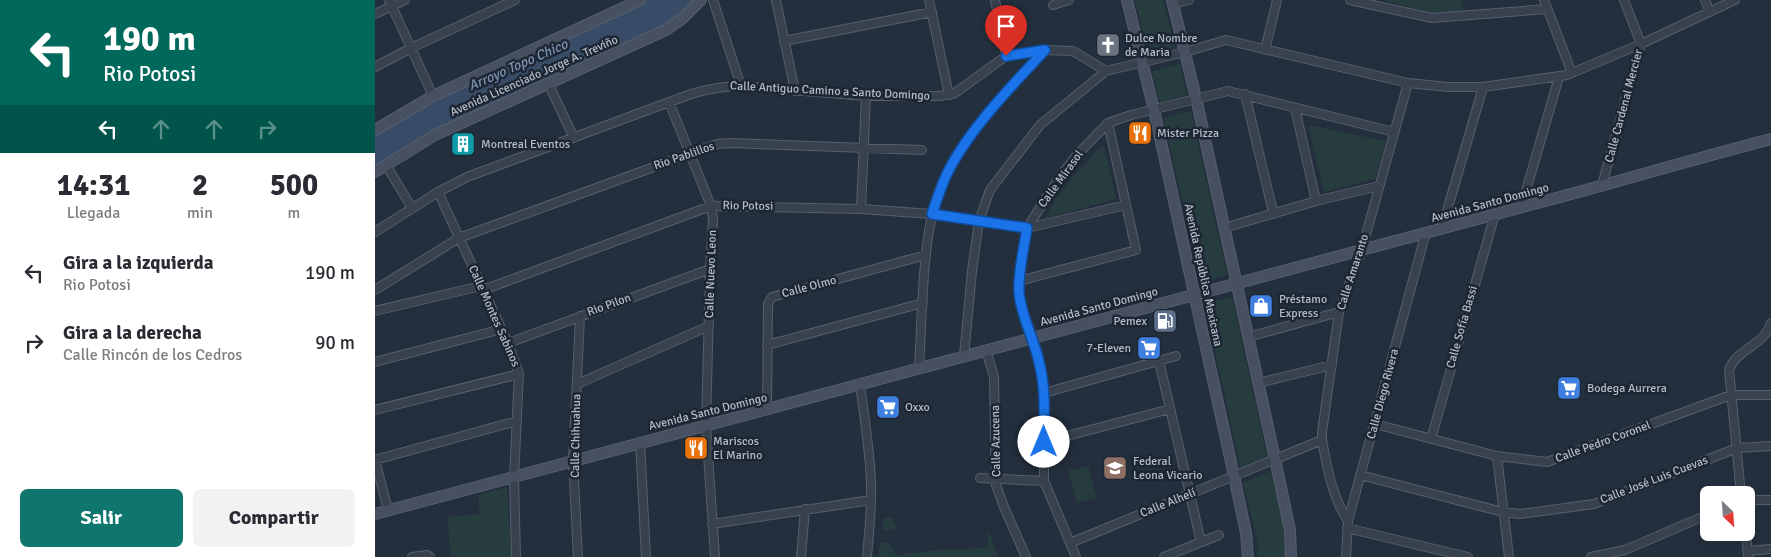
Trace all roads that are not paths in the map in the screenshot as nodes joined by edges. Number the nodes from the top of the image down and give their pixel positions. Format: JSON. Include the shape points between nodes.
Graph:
{"nodes":[{"id":1,"x":405,"y":0,"type":"edge"},
{"id":2,"x":515,"y":0,"type":"edge"},
{"id":3,"x":640,"y":0,"type":"edge"},
{"id":4,"x":701,"y":0,"type":"edge"},
{"id":5,"x":713,"y":0,"type":"edge"},
{"id":6,"x":775,"y":0,"type":"edge"},
{"id":7,"x":929,"y":0,"type":"edge"},
{"id":8,"x":995,"y":0,"type":"edge"},
{"id":9,"x":1069,"y":0,"type":"edge"},
{"id":10,"x":1127,"y":0,"type":"edge"},
{"id":11,"x":1189,"y":0,"type":"edge"},
{"id":12,"x":1277,"y":0,"type":"edge"},
{"id":13,"x":1350,"y":0,"type":"edge"},
{"id":14,"x":1544,"y":0,"type":"edge"},
{"id":15,"x":1624,"y":0,"type":"edge"},
{"id":16,"x":1705,"y":0,"type":"edge"},
{"id":17,"x":1735,"y":0,"type":"edge"},
{"id":18,"x":1173,"y":2,"type":"edge"},
{"id":19,"x":391,"y":3,"type":"edge"},
{"id":20,"x":1053,"y":5,"type":"dead end"},
{"id":21,"x":1547,"y":9,"type":"junction"},
{"id":22,"x":932,"y":12,"type":"junction"},
{"id":23,"x":1709,"y":12,"type":"junction"},
{"id":24,"x":375,"y":14,"type":"edge"},
{"id":25,"x":784,"y":41,"type":"junction"},
{"id":26,"x":1641,"y":44,"type":"junction"},
{"id":27,"x":411,"y":48,"type":"junction"},
{"id":28,"x":1045,"y":50,"type":"junction"},
{"id":29,"x":1265,"y":50,"type":"junction"},
{"id":30,"x":1185,"y":52,"type":"junction"},
{"id":31,"x":1006,"y":56,"type":"junction"},
{"id":32,"x":1143,"y":62,"type":"junction"},
{"id":33,"x":375,"y":67,"type":"edge"},
{"id":34,"x":1106,"y":71,"type":"junction"},
{"id":35,"x":1572,"y":73,"type":"junction"},
{"id":36,"x":1559,"y":77,"type":"junction"},
{"id":37,"x":548,"y":83,"type":"junction"},
{"id":38,"x":1408,"y":83,"type":"junction"},
{"id":39,"x":741,"y":86,"type":"junction"},
{"id":40,"x":1483,"y":87,"type":"junction"},
{"id":41,"x":795,"y":92,"type":"junction"},
{"id":42,"x":1245,"y":94,"type":"junction"},
{"id":43,"x":949,"y":95,"type":"junction"},
{"id":44,"x":433,"y":96,"type":"junction"},
{"id":45,"x":866,"y":96,"type":"junction"},
{"id":46,"x":1196,"y":98,"type":"junction"},
{"id":47,"x":669,"y":102,"type":"junction"},
{"id":48,"x":1295,"y":108,"type":"junction"},
{"id":49,"x":1154,"y":110,"type":"junction"},
{"id":50,"x":1108,"y":123,"type":"junction"},
{"id":51,"x":375,"y":130,"type":"edge"},
{"id":52,"x":1394,"y":132,"type":"junction"},
{"id":53,"x":574,"y":138,"type":"junction"},
{"id":54,"x":1771,"y":139,"type":"edge"},
{"id":55,"x":862,"y":148,"type":"junction"},
{"id":56,"x":922,"y":150,"type":"dead end"},
{"id":57,"x":690,"y":153,"type":"junction"},
{"id":58,"x":386,"y":165,"type":"junction"},
{"id":59,"x":375,"y":172,"type":"edge"},
{"id":60,"x":1602,"y":185,"type":"junction"},
{"id":61,"x":1379,"y":186,"type":"junction"},
{"id":62,"x":438,"y":192,"type":"junction"},
{"id":63,"x":1316,"y":201,"type":"junction"},
{"id":64,"x":1126,"y":205,"type":"junction"},
{"id":65,"x":711,"y":206,"type":"junction"},
{"id":66,"x":412,"y":208,"type":"junction"},
{"id":67,"x":1521,"y":208,"type":"junction"},
{"id":68,"x":861,"y":209,"type":"junction"},
{"id":69,"x":1273,"y":212,"type":"junction"},
{"id":70,"x":932,"y":214,"type":"junction"},
{"id":71,"x":1495,"y":214,"type":"junction"},
{"id":72,"x":979,"y":221,"type":"junction"},
{"id":73,"x":1027,"y":228,"type":"junction"},
{"id":74,"x":1224,"y":228,"type":"junction"},
{"id":75,"x":1442,"y":228,"type":"junction"},
{"id":76,"x":375,"y":232,"type":"edge"},
{"id":77,"x":1426,"y":232,"type":"junction"},
{"id":78,"x":459,"y":238,"type":"junction"},
{"id":79,"x":1362,"y":248,"type":"junction"},
{"id":80,"x":927,"y":256,"type":"junction"},
{"id":81,"x":710,"y":269,"type":"junction"},
{"id":82,"x":1019,"y":281,"type":"junction"},
{"id":83,"x":1237,"y":283,"type":"junction"},
{"id":84,"x":482,"y":288,"type":"junction"},
{"id":85,"x":375,"y":290,"type":"edge"},
{"id":86,"x":1194,"y":295,"type":"junction"},
{"id":87,"x":923,"y":304,"type":"junction"},
{"id":88,"x":376,"y":308,"type":"edge"},
{"id":89,"x":1339,"y":312,"type":"junction"},
{"id":90,"x":580,"y":316,"type":"junction"},
{"id":91,"x":1771,"y":323,"type":"edge"},
{"id":92,"x":709,"y":326,"type":"junction"},
{"id":93,"x":502,"y":329,"type":"junction"},
{"id":94,"x":1248,"y":337,"type":"junction"},
{"id":95,"x":1032,"y":338,"type":"junction"},
{"id":96,"x":508,"y":343,"type":"junction"},
{"id":97,"x":767,"y":345,"type":"junction"},
{"id":98,"x":986,"y":350,"type":"junction"},
{"id":99,"x":964,"y":356,"type":"junction"},
{"id":100,"x":1176,"y":356,"type":"dead end"},
{"id":101,"x":1159,"y":361,"type":"junction"},
{"id":102,"x":375,"y":362,"type":"edge"},
{"id":103,"x":1332,"y":365,"type":"junction"},
{"id":104,"x":919,"y":368,"type":"junction"},
{"id":105,"x":519,"y":374,"type":"junction"},
{"id":106,"x":860,"y":383,"type":"junction"},
{"id":107,"x":1259,"y":383,"type":"junction"},
{"id":108,"x":577,"y":384,"type":"junction"},
{"id":109,"x":1044,"y":393,"type":"junction"},
{"id":110,"x":1731,"y":395,"type":"junction"},
{"id":111,"x":1771,"y":395,"type":"edge"},
{"id":112,"x":375,"y":410,"type":"edge"},
{"id":113,"x":767,"y":410,"type":"junction"},
{"id":114,"x":1170,"y":410,"type":"junction"},
{"id":115,"x":517,"y":421,"type":"junction"},
{"id":116,"x":1375,"y":424,"type":"junction"},
{"id":117,"x":706,"y":425,"type":"junction"},
{"id":118,"x":1431,"y":439,"type":"junction"},
{"id":119,"x":1321,"y":440,"type":"junction"},
{"id":120,"x":640,"y":442,"type":"junction"},
{"id":121,"x":1044,"y":442,"type":"junction"},
{"id":122,"x":1771,"y":446,"type":"edge"},
{"id":123,"x":1737,"y":448,"type":"junction"},
{"id":124,"x":1497,"y":456,"type":"junction"},
{"id":125,"x":1275,"y":459,"type":"junction"},
{"id":126,"x":375,"y":460,"type":"edge"},
{"id":127,"x":573,"y":460,"type":"junction"},
{"id":128,"x":1361,"y":475,"type":"junction"},
{"id":129,"x":514,"y":476,"type":"junction"},
{"id":130,"x":1234,"y":476,"type":"junction"},
{"id":131,"x":980,"y":478,"type":"dead end"},
{"id":132,"x":996,"y":478,"type":"junction"},
{"id":133,"x":1044,"y":481,"type":"junction"},
{"id":134,"x":1740,"y":486,"type":"edge"},
{"id":135,"x":1189,"y":495,"type":"junction"},
{"id":136,"x":871,"y":500,"type":"junction"},
{"id":137,"x":1755,"y":500,"type":"edge"},
{"id":138,"x":1771,"y":500,"type":"edge"},
{"id":139,"x":805,"y":509,"type":"junction"},
{"id":140,"x":388,"y":510,"type":"junction"},
{"id":141,"x":1503,"y":512,"type":"junction"},
{"id":142,"x":375,"y":514,"type":"edge"},
{"id":143,"x":1700,"y":518,"type":"edge"},
{"id":144,"x":712,"y":524,"type":"junction"},
{"id":145,"x":1347,"y":524,"type":"junction"},
{"id":146,"x":1219,"y":535,"type":"dead end"},
{"id":147,"x":1746,"y":541,"type":"edge"},
{"id":148,"x":1201,"y":542,"type":"junction"},
{"id":149,"x":1070,"y":543,"type":"junction"},
{"id":150,"x":1771,"y":549,"type":"edge"},
{"id":151,"x":1748,"y":554,"type":"edge"},
{"id":152,"x":412,"y":557,"type":"edge"},
{"id":153,"x":430,"y":557,"type":"edge"},
{"id":154,"x":516,"y":557,"type":"edge"},
{"id":155,"x":578,"y":557,"type":"edge"},
{"id":156,"x":646,"y":557,"type":"edge"},
{"id":157,"x":715,"y":557,"type":"edge"},
{"id":158,"x":801,"y":557,"type":"edge"},
{"id":159,"x":867,"y":557,"type":"edge"},
{"id":160,"x":1026,"y":557,"type":"edge"},
{"id":161,"x":1076,"y":557,"type":"edge"},
{"id":162,"x":1164,"y":557,"type":"edge"},
{"id":163,"x":1248,"y":557,"type":"edge"},
{"id":164,"x":1291,"y":557,"type":"edge"},
{"id":165,"x":1346,"y":557,"type":"edge"},
{"id":166,"x":1468,"y":557,"type":"edge"},
{"id":167,"x":1509,"y":557,"type":"edge"},
{"id":168,"x":1591,"y":557,"type":"edge"}],
"edges":[{"from":1,"to":19,"type":"street"},
{"from":2,"to":27,"type":"street"},
{"from":3,"to":44,"type":"main road"},
{"from":4,"to":37,"type":"main road","name":"Avenida Licenciado Jorge A. Treviño","via":[[666,30]]},
{"from":5,"to":39,"type":"street"},
{"from":6,"to":25,"type":"street"},
{"from":7,"to":22,"type":"street"},
{"from":8,"to":31,"type":"street"},
{"from":9,"to":20,"type":"street"},
{"from":10,"to":32,"type":"main road","name":"Avenida República Mexicana"},
{"from":11,"to":18,"type":"street"},
{"from":12,"to":29,"type":"street"},
{"from":13,"to":21,"type":"street","via":[[1432,18]]},
{"from":14,"to":21,"type":"street"},
{"from":15,"to":26,"type":"street","name":"Calle Cardenal Mercier"},
{"from":16,"to":23,"type":"street"},
{"from":17,"to":23,"type":"street"},
{"from":18,"to":30,"type":"main road"},
{"from":19,"to":24,"type":"street"},
{"from":19,"to":27,"type":"street"},
{"from":21,"to":35,"type":"street"},
{"from":22,"to":25,"type":"street"},
{"from":22,"to":43,"type":"street"},
{"from":23,"to":26,"type":"street"},
{"from":25,"to":41,"type":"street"},
{"from":26,"to":35,"type":"street"},
{"from":26,"to":60,"type":"street","name":"Calle Cardenal Mercier"},
{"from":27,"to":33,"type":"street"},
{"from":27,"to":44,"type":"street"},
{"from":28,"to":31,"type":"street","name":"Calle Antiguo Camino a Santo Domingo"},
{"from":28,"to":34,"type":"street","name":"Calle Antiguo Camino a Santo Domingo","via":[[1073,50]]},
{"from":28,"to":70,"type":"street","via":[[969,138],[945,177]]},
{"from":29,"to":30,"type":"street","via":[[1226,40]]},
{"from":29,"to":38,"type":"street"},
{"from":30,"to":32,"type":"street"},
{"from":30,"to":46,"type":"main road"},
{"from":31,"to":43,"type":"street","name":"Calle Antiguo Camino a Santo Domingo"},
{"from":32,"to":34,"type":"street"},
{"from":32,"to":49,"type":"main road","name":"Avenida República Mexicana"},
{"from":34,"to":72,"type":"street","via":[[1052,114],[1029,138],[990,190]]},
{"from":35,"to":36,"type":"street"},
{"from":36,"to":40,"type":"street"},
{"from":36,"to":67,"type":"street"},
{"from":37,"to":53,"type":"street"},
{"from":37,"to":58,"type":"main road","name":"Avenida Licenciado Jorge A. Treviño","via":[[435,135]]},
{"from":38,"to":40,"type":"street"},
{"from":38,"to":52,"type":"street","name":"Calle Amaranto"},
{"from":39,"to":41,"type":"street","name":"Calle Antiguo Camino a Santo Domingo"},
{"from":39,"to":47,"type":"street","name":"Calle Antiguo Camino a Santo Domingo","via":[[722,86]]},
{"from":40,"to":75,"type":"street"},
{"from":41,"to":45,"type":"street","name":"Calle Antiguo Camino a Santo Domingo"},
{"from":42,"to":46,"type":"street","name":"Calle Mirasol","via":[[1228,91]]},
{"from":42,"to":48,"type":"street","name":"Calle Mirasol"},
{"from":42,"to":69,"type":"street"},
{"from":43,"to":45,"type":"street","name":"Calle Antiguo Camino a Santo Domingo"},
{"from":44,"to":51,"type":"main road"},
{"from":45,"to":55,"type":"street"},
{"from":46,"to":49,"type":"street","name":"Calle Mirasol"},
{"from":46,"to":74,"type":"main road"},
{"from":47,"to":53,"type":"street","name":"Calle Antiguo Camino a Santo Domingo"},
{"from":47,"to":57,"type":"street","name":"Calle Nuevo Leon"},
{"from":48,"to":52,"type":"street","name":"Calle Mirasol"},
{"from":48,"to":63,"type":"street"},
{"from":49,"to":50,"type":"street","name":"Calle Mirasol"},
{"from":49,"to":86,"type":"main road","name":"Avenida República Mexicana"},
{"from":50,"to":64,"type":"street"},
{"from":50,"to":73,"type":"street","name":"Calle Mirasol","via":[[1059,178]]},
{"from":52,"to":61,"type":"street","name":"Calle Amaranto"},
{"from":53,"to":62,"type":"street","name":"Calle Antiguo Camino a Santo Domingo","via":[[467,177]]},
{"from":54,"to":60,"type":"main road","name":"Avenida Santo Domingo"},
{"from":55,"to":56,"type":"street","name":"Rio Pablillos"},
{"from":55,"to":57,"type":"street","name":"Rio Pablillos","via":[[731,143]]},
{"from":55,"to":68,"type":"street"},
{"from":57,"to":65,"type":"street","name":"Calle Nuevo Leon"},
{"from":57,"to":78,"type":"street","name":"Rio Pablillos"},
{"from":58,"to":59,"type":"main road","name":"Avenida Licenciado Jorge A. Treviño"},
{"from":58,"to":66,"type":"street"},
{"from":60,"to":67,"type":"main road","name":"Avenida Santo Domingo"},
{"from":61,"to":63,"type":"street"},
{"from":61,"to":79,"type":"street","name":"Calle Amaranto"},
{"from":62,"to":66,"type":"street","name":"Calle Antiguo Camino a Santo Domingo"},
{"from":62,"to":78,"type":"street","name":"Calle Montes Sabinos"},
{"from":63,"to":69,"type":"street"},
{"from":64,"to":73,"type":"street"},
{"from":64,"to":82,"type":"street","via":[[1136,250]]},
{"from":65,"to":68,"type":"street","name":"Rio Potosi"},
{"from":65,"to":81,"type":"street","name":"Calle Nuevo Leon"},
{"from":65,"to":84,"type":"street","name":"Rio Potosi"},
{"from":66,"to":76,"type":"street","name":"Calle Antiguo Camino a Santo Domingo"},
{"from":67,"to":71,"type":"main road","name":"Avenida Santo Domingo"},
{"from":68,"to":70,"type":"street","name":"Rio Potosi"},
{"from":69,"to":74,"type":"street"},
{"from":70,"to":72,"type":"street","name":"Rio Potosi"},
{"from":70,"to":80,"type":"street"},
{"from":71,"to":75,"type":"main road","name":"Avenida Santo Domingo"},
{"from":71,"to":118,"type":"street","name":"Calle Sofía Bassi"},
{"from":72,"to":73,"type":"street","name":"Rio Potosi"},
{"from":72,"to":99,"type":"street"},
{"from":73,"to":82,"type":"street","name":"Calle Mirasol"},
{"from":74,"to":83,"type":"main road"},
{"from":75,"to":77,"type":"main road","name":"Avenida Santo Domingo"},
{"from":77,"to":79,"type":"main road","name":"Avenida Santo Domingo"},
{"from":77,"to":116,"type":"street","name":"Calle Diego Rivera"},
{"from":78,"to":84,"type":"street","name":"Calle Montes Sabinos"},
{"from":78,"to":85,"type":"street","name":"Rio Pablillos"},
{"from":79,"to":83,"type":"main road","name":"Avenida Santo Domingo"},
{"from":79,"to":89,"type":"street","name":"Calle Amaranto"},
{"from":80,"to":87,"type":"street"},
{"from":80,"to":97,"type":"street","name":"Calle Olmo","via":[[772,297],[768,304]]},
{"from":81,"to":90,"type":"street","name":"Rio Pilon"},
{"from":81,"to":92,"type":"street","name":"Calle Nuevo Leon"},
{"from":82,"to":95,"type":"street","name":"Calle Mirasol","via":[[1021,307]]},
{"from":83,"to":86,"type":"main road","name":"Avenida Santo Domingo"},
{"from":83,"to":94,"type":"main road"},
{"from":84,"to":88,"type":"street","name":"Rio Potosi"},
{"from":84,"to":93,"type":"street","name":"Calle Montes Sabinos"},
{"from":86,"to":95,"type":"main road","name":"Avenida Santo Domingo"},
{"from":86,"to":130,"type":"main road","name":"Avenida República Mexicana"},
{"from":87,"to":97,"type":"street"},
{"from":87,"to":104,"type":"street"},
{"from":89,"to":94,"type":"street"},
{"from":89,"to":103,"type":"street","name":"Calle Amaranto"},
{"from":90,"to":96,"type":"street","name":"Rio Pilon"},
{"from":90,"to":108,"type":"street","name":"Calle Chihuahua"},
{"from":91,"to":110,"type":"street","via":[[1765,336],[1732,363],[1729,370]]},
{"from":92,"to":108,"type":"street"},
{"from":92,"to":117,"type":"street","name":"Calle Nuevo Leon"},
{"from":93,"to":96,"type":"street","name":"Calle Montes Sabinos"},
{"from":93,"to":102,"type":"street"},
{"from":94,"to":107,"type":"main road"},
{"from":95,"to":98,"type":"main road","name":"Avenida Santo Domingo"},
{"from":95,"to":109,"type":"street","name":"Calle Mirasol"},
{"from":96,"to":105,"type":"street","name":"Calle Montes Sabinos"},
{"from":97,"to":113,"type":"street","name":"Calle Olmo"},
{"from":98,"to":99,"type":"main road","name":"Avenida Santo Domingo"},
{"from":98,"to":132,"type":"street","name":"Calle Azucena","via":[[995,387]]},
{"from":99,"to":104,"type":"main road","name":"Avenida Santo Domingo"},
{"from":100,"to":101,"type":"street"},
{"from":101,"to":109,"type":"street"},
{"from":101,"to":114,"type":"street"},
{"from":103,"to":107,"type":"street"},
{"from":103,"to":119,"type":"street","name":"Calle Amaranto"},
{"from":104,"to":106,"type":"main road","name":"Avenida Santo Domingo"},
{"from":105,"to":112,"type":"street"},
{"from":105,"to":115,"type":"street","name":"Calle Montes Sabinos"},
{"from":106,"to":113,"type":"main road","name":"Avenida Santo Domingo"},
{"from":106,"to":136,"type":"street"},
{"from":107,"to":125,"type":"main road"},
{"from":108,"to":127,"type":"street","name":"Calle Chihuahua"},
{"from":109,"to":121,"type":"street","name":"Calle Mirasol"},
{"from":110,"to":111,"type":"street","name":"Calle Pedro Coronel"},
{"from":110,"to":123,"type":"street"},
{"from":110,"to":124,"type":"street","name":"Calle Pedro Coronel","via":[[1551,461]]},
{"from":113,"to":117,"type":"main road","name":"Avenida Santo Domingo"},
{"from":114,"to":121,"type":"street"},
{"from":114,"to":135,"type":"street"},
{"from":115,"to":126,"type":"street"},
{"from":115,"to":129,"type":"street","name":"Calle Montes Sabinos"},
{"from":116,"to":118,"type":"street","name":"Calle Pedro Coronel"},
{"from":116,"to":128,"type":"street","name":"Calle Diego Rivera"},
{"from":117,"to":120,"type":"main road","name":"Avenida Santo Domingo"},
{"from":117,"to":144,"type":"street","name":"Calle Nuevo Leon"},
{"from":118,"to":124,"type":"street","name":"Calle Pedro Coronel"},
{"from":119,"to":125,"type":"street","name":"Calle Alhelí"},
{"from":119,"to":145,"type":"street","name":"Calle Amaranto","via":[[1334,492]]},
{"from":120,"to":127,"type":"main road","name":"Avenida Santo Domingo"},
{"from":120,"to":156,"type":"street"},
{"from":121,"to":133,"type":"street","name":"Calle Mirasol"},
{"from":122,"to":123,"type":"street","name":"Calle José Luis Cuevas"},
{"from":123,"to":134,"type":"street"},
{"from":123,"to":141,"type":"street","name":"Calle José Luis Cuevas","via":[[1594,504],[1521,514]]},
{"from":124,"to":141,"type":"street"},
{"from":125,"to":130,"type":"street","name":"Calle Alhelí"},
{"from":125,"to":164,"type":"main road","via":[[1290,530]]},
{"from":126,"to":140,"type":"street"},
{"from":127,"to":129,"type":"main road","name":"Avenida Santo Domingo"},
{"from":127,"to":155,"type":"street","name":"Calle Chihuahua"},
{"from":128,"to":141,"type":"street","name":"Calle José Luis Cuevas"},
{"from":128,"to":145,"type":"street","name":"Calle Diego Rivera"},
{"from":129,"to":140,"type":"main road","name":"Avenida Santo Domingo"},
{"from":129,"to":154,"type":"street","name":"Calle Montes Sabinos"},
{"from":130,"to":135,"type":"street","name":"Calle Alhelí"},
{"from":130,"to":163,"type":"main road","name":"Avenida República Mexicana"},
{"from":131,"to":132,"type":"street"},
{"from":132,"to":133,"type":"street"},
{"from":132,"to":160,"type":"street","name":"Calle Azucena","via":[[1004,507]]},
{"from":133,"to":149,"type":"street","name":"Calle Mirasol"},
{"from":135,"to":148,"type":"street"},
{"from":135,"to":149,"type":"street","name":"Calle Alhelí"},
{"from":136,"to":139,"type":"street"},
{"from":136,"to":159,"type":"street"},
{"from":137,"to":138,"type":"street"},
{"from":139,"to":144,"type":"street"},
{"from":139,"to":158,"type":"street"},
{"from":140,"to":142,"type":"main road","name":"Avenida Santo Domingo"},
{"from":141,"to":167,"type":"street"},
{"from":143,"to":168,"type":"street","via":[[1625,550]]},
{"from":144,"to":157,"type":"street","name":"Calle Nuevo Leon"},
{"from":145,"to":165,"type":"street","name":"Calle Diego Rivera"},
{"from":145,"to":166,"type":"street"},
{"from":146,"to":148,"type":"street"},
{"from":147,"to":151,"type":"street"},
{"from":148,"to":162,"type":"street"},
{"from":149,"to":161,"type":"street","name":"Calle Mirasol"},
{"from":150,"to":151,"type":"street"},
{"from":152,"to":153,"type":"street"}]}
